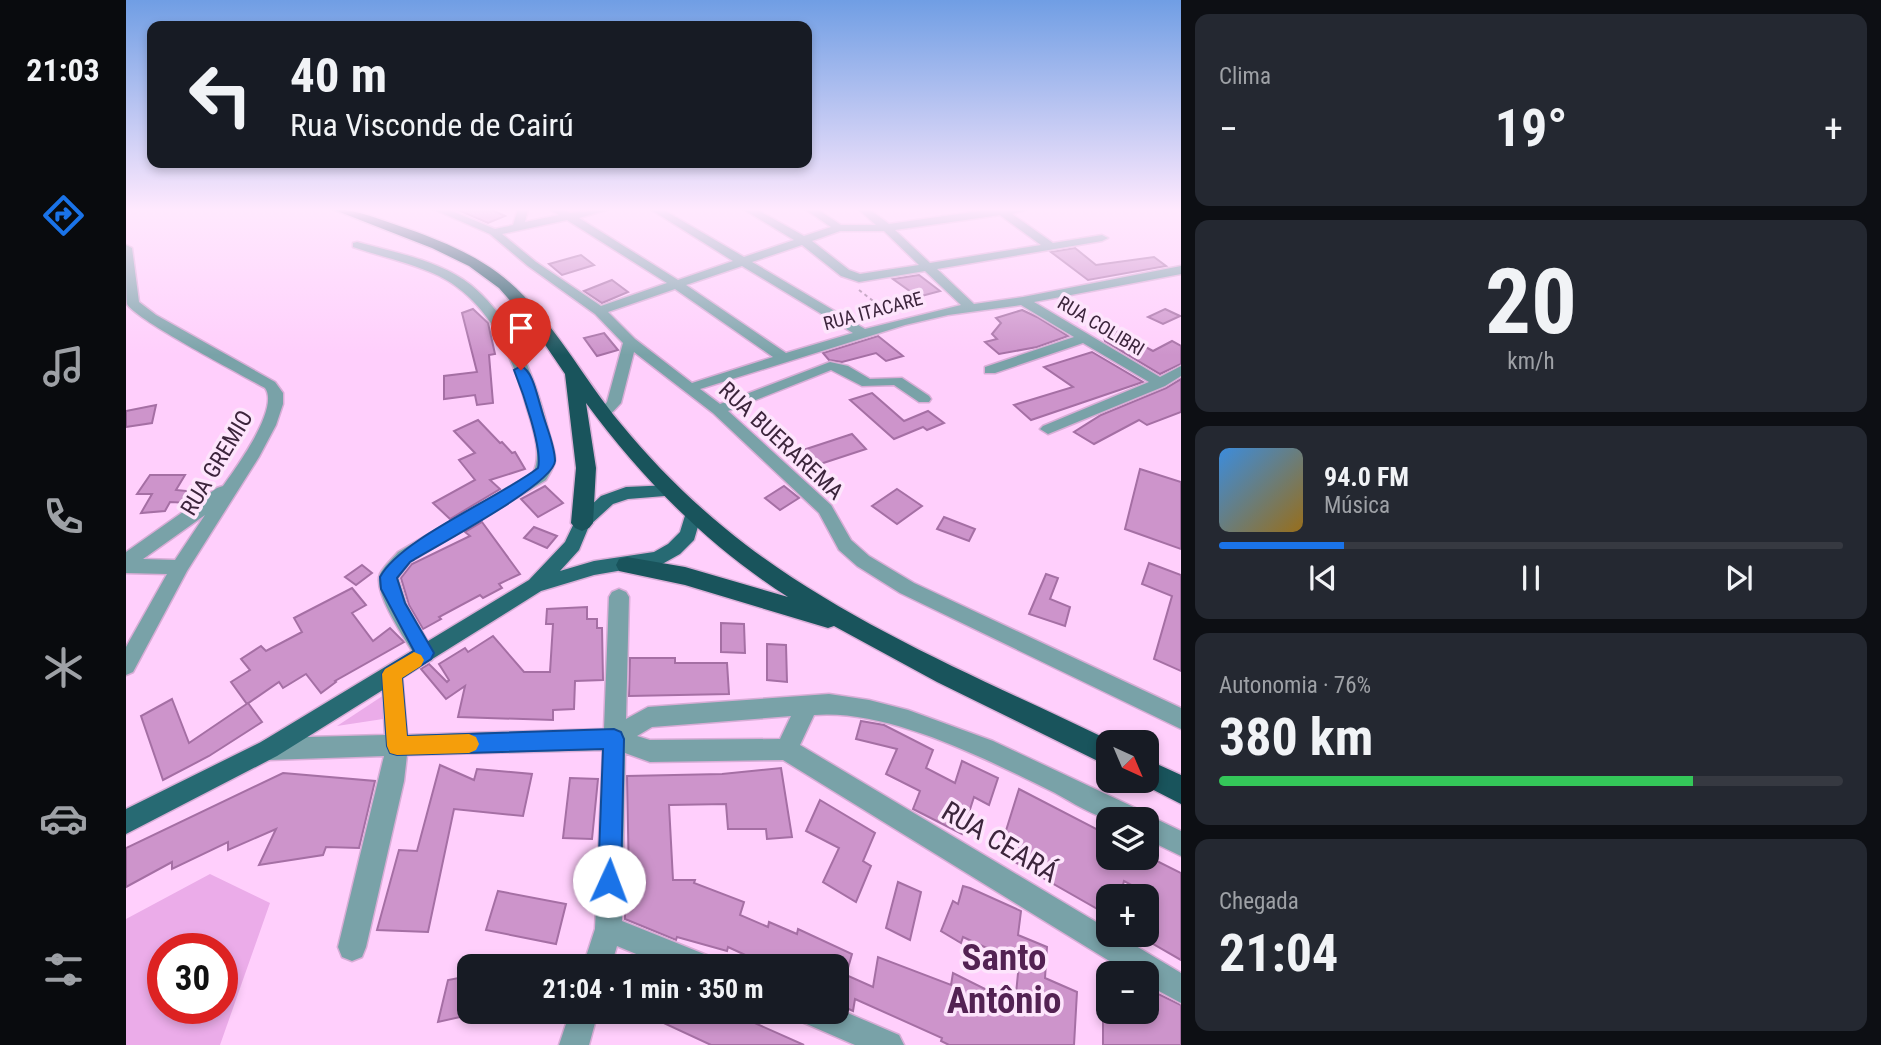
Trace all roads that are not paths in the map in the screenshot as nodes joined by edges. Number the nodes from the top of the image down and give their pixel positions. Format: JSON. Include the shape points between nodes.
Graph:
{"nodes":[{"id":1,"x":127,"y":258,"type":"edge"},
{"id":2,"x":394,"y":258,"type":"edge"},
{"id":3,"x":460,"y":258,"type":"edge"},
{"id":4,"x":525,"y":258,"type":"edge"},
{"id":5,"x":635,"y":258,"type":"edge"},
{"id":6,"x":739,"y":258,"type":"edge"},
{"id":7,"x":753,"y":258,"type":"edge"},
{"id":8,"x":825,"y":258,"type":"edge"},
{"id":9,"x":918,"y":258,"type":"edge"},
{"id":10,"x":974,"y":258,"type":"edge"},
{"id":11,"x":744,"y":261,"type":"junction"},
{"id":12,"x":926,"y":266,"type":"junction"},
{"id":13,"x":1181,"y":270,"type":"edge"},
{"id":14,"x":676,"y":284,"type":"junction"},
{"id":15,"x":1023,"y":301,"type":"junction"},
{"id":16,"x":129,"y":304,"type":"edge"},
{"id":17,"x":970,"y":307,"type":"junction"},
{"id":18,"x":599,"y":311,"type":"junction"},
{"id":19,"x":863,"y":333,"type":"junction"},
{"id":20,"x":1084,"y":338,"type":"junction"},
{"id":21,"x":630,"y":342,"type":"junction"},
{"id":22,"x":782,"y":357,"type":"junction"},
{"id":23,"x":990,"y":370,"type":"dead end"},
{"id":24,"x":1181,"y":370,"type":"edge"},
{"id":25,"x":572,"y":372,"type":"junction"},
{"id":26,"x":1160,"y":383,"type":"junction"},
{"id":27,"x":689,"y":388,"type":"junction"},
{"id":28,"x":924,"y":399,"type":"dead end"},
{"id":29,"x":718,"y":410,"type":"junction"},
{"id":30,"x":603,"y":414,"type":"junction"},
{"id":31,"x":1048,"y":429,"type":"dead end"},
{"id":32,"x":232,"y":485,"type":"junction"},
{"id":33,"x":671,"y":491,"type":"junction"},
{"id":34,"x":693,"y":513,"type":"junction"},
{"id":35,"x":582,"y":523,"type":"junction"},
{"id":36,"x":573,"y":545,"type":"junction"},
{"id":37,"x":126,"y":561,"type":"edge"},
{"id":38,"x":627,"y":565,"type":"junction"},
{"id":39,"x":126,"y":566,"type":"edge"},
{"id":40,"x":180,"y":567,"type":"junction"},
{"id":41,"x":594,"y":568,"type":"junction"},
{"id":42,"x":536,"y":585,"type":"junction"},
{"id":43,"x":620,"y":597,"type":"dead end"},
{"id":44,"x":850,"y":625,"type":"junction"},
{"id":45,"x":425,"y":653,"type":"junction"},
{"id":46,"x":126,"y":666,"type":"edge"},
{"id":47,"x":392,"y":674,"type":"junction"},
{"id":48,"x":807,"y":706,"type":"junction"},
{"id":49,"x":1181,"y":719,"type":"edge"},
{"id":50,"x":614,"y":739,"type":"junction"},
{"id":51,"x":397,"y":746,"type":"junction"},
{"id":52,"x":1096,"y":747,"type":"edge"},
{"id":53,"x":786,"y":749,"type":"junction"},
{"id":54,"x":269,"y":750,"type":"junction"},
{"id":55,"x":1159,"y":778,"type":"edge"},
{"id":56,"x":1181,"y":789,"type":"edge"},
{"id":57,"x":1107,"y":807,"type":"edge"},
{"id":58,"x":126,"y":822,"type":"edge"},
{"id":59,"x":1159,"y":833,"type":"edge"},
{"id":60,"x":1181,"y":844,"type":"edge"},
{"id":61,"x":608,"y":929,"type":"junction"},
{"id":62,"x":352,"y":947,"type":"dead end"},
{"id":63,"x":601,"y":954,"type":"edge"},
{"id":64,"x":669,"y":954,"type":"edge"},
{"id":65,"x":1181,"y":989,"type":"edge"},
{"id":66,"x":580,"y":1024,"type":"edge"},
{"id":67,"x":840,"y":1024,"type":"edge"},
{"id":68,"x":574,"y":1045,"type":"edge"},
{"id":69,"x":889,"y":1045,"type":"edge"}],
"edges":[{"from":1,"to":16,"type":"street"},
{"from":2,"to":45,"type":"street","via":[[441,274],[475,296],[512,348],[530,392],[547,461],[540,476],[404,557],[388,577],[397,606]]},
{"from":3,"to":25,"type":"highway","via":[[507,287]]},
{"from":4,"to":18,"type":"street","name":"RUA BUERAREMA"},
{"from":5,"to":14,"type":"street"},
{"from":6,"to":11,"type":"street"},
{"from":7,"to":11,"type":"street"},
{"from":8,"to":12,"type":"street","via":[[854,277]]},
{"from":9,"to":12,"type":"street","name":"RUA ITACARE"},
{"from":10,"to":12,"type":"street"},
{"from":11,"to":14,"type":"street"},
{"from":11,"to":19,"type":"street"},
{"from":12,"to":17,"type":"street","name":"RUA ITACARE"},
{"from":13,"to":15,"type":"street"},
{"from":14,"to":18,"type":"street"},
{"from":14,"to":22,"type":"street"},
{"from":15,"to":17,"type":"street"},
{"from":15,"to":20,"type":"street","name":"RUA COLIBRI"},
{"from":16,"to":32,"type":"street","name":"RUA GREMIO","via":[[257,376],[276,393],[268,425]]},
{"from":17,"to":19,"type":"street","name":"RUA ITACARE"},
{"from":18,"to":21,"type":"street","name":"RUA BUERAREMA"},
{"from":19,"to":22,"type":"street","name":"RUA ITACARE"},
{"from":20,"to":23,"type":"street"},
{"from":20,"to":26,"type":"street","name":"RUA COLIBRI"},
{"from":21,"to":27,"type":"street","name":"RUA BUERAREMA"},
{"from":21,"to":30,"type":"street","via":[[614,403]]},
{"from":22,"to":27,"type":"street","name":"RUA ITACARE"},
{"from":24,"to":26,"type":"street","name":"RUA COLIBRI"},
{"from":25,"to":30,"type":"highway"},
{"from":25,"to":35,"type":"highway","via":[[586,468]]},
{"from":26,"to":31,"type":"street","name":"RUA COLIBRI"},
{"from":27,"to":29,"type":"street","name":"RUA BUERAREMA"},
{"from":28,"to":29,"type":"street","via":[[897,381],[867,383],[830,366]]},
{"from":29,"to":49,"type":"street","name":"RUA BUERAREMA","via":[[825,509],[845,545],[863,561],[968,618]]},
{"from":30,"to":33,"type":"highway"},
{"from":32,"to":37,"type":"street"},
{"from":32,"to":40,"type":"street","name":"RUA GREMIO"},
{"from":33,"to":34,"type":"highway"},
{"from":33,"to":35,"type":"main road","via":[[626,493],[607,499]]},
{"from":34,"to":38,"type":"main road","via":[[688,535],[674,549]]},
{"from":34,"to":44,"type":"highway"},
{"from":35,"to":36,"type":"main road"},
{"from":36,"to":41,"type":"main road","via":[[580,558]]},
{"from":36,"to":42,"type":"main road"},
{"from":38,"to":41,"type":"main road"},
{"from":38,"to":44,"type":"highway","via":[[685,576]]},
{"from":39,"to":40,"type":"street"},
{"from":40,"to":46,"type":"street","name":"RUA GREMIO"},
{"from":41,"to":42,"type":"main road"},
{"from":42,"to":45,"type":"main road"},
{"from":43,"to":50,"type":"street"},
{"from":44,"to":52,"type":"highway"},
{"from":45,"to":47,"type":"main road"},
{"from":47,"to":51,"type":"street"},
{"from":47,"to":54,"type":"main road"},
{"from":48,"to":50,"type":"street","via":[[648,717]]},
{"from":48,"to":53,"type":"street"},
{"from":48,"to":57,"type":"street","via":[[853,706],[934,729]]},
{"from":50,"to":51,"type":"street"},
{"from":50,"to":53,"type":"street","via":[[650,751]]},
{"from":50,"to":61,"type":"street"},
{"from":51,"to":54,"type":"street"},
{"from":51,"to":62,"type":"street"},
{"from":53,"to":65,"type":"street","name":"RUA CEARÁ"},
{"from":54,"to":58,"type":"main road"},
{"from":55,"to":56,"type":"highway"},
{"from":59,"to":60,"type":"street"},
{"from":61,"to":63,"type":"street"},
{"from":61,"to":64,"type":"street"},
{"from":66,"to":68,"type":"street"},
{"from":67,"to":69,"type":"street"}]}
